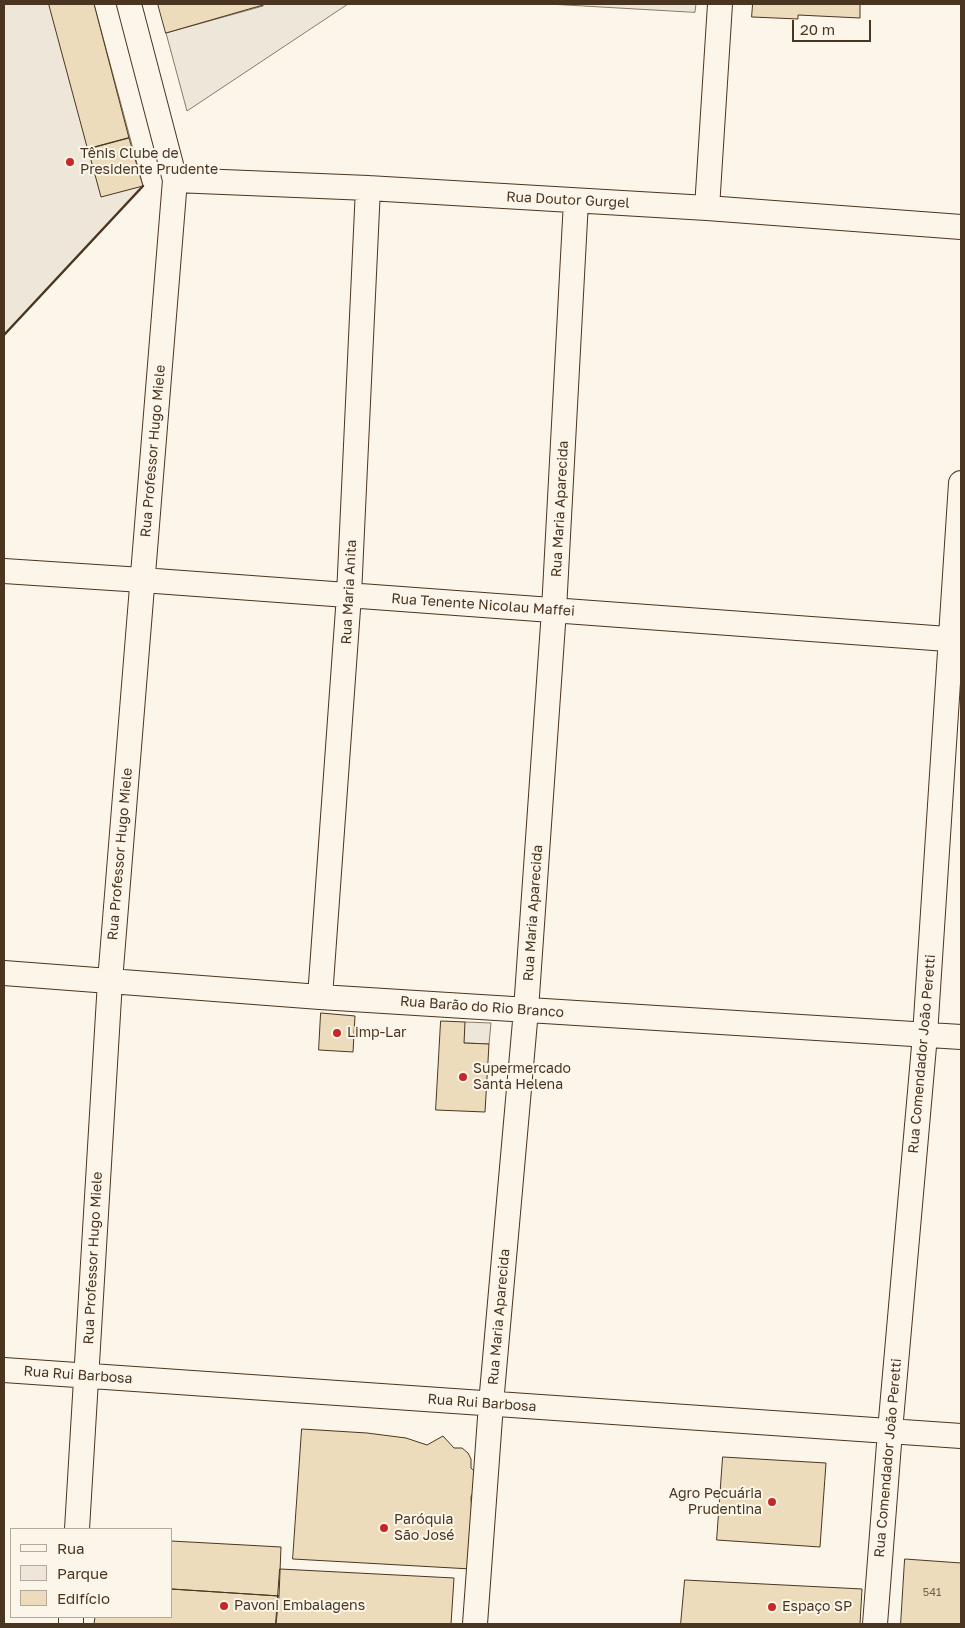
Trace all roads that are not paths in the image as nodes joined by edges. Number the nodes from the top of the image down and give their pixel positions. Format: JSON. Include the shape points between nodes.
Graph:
{"nodes":[{"id":1,"x":129,"y":4,"type":"edge"},
{"id":2,"x":720,"y":4,"type":"edge"},
{"id":3,"x":175,"y":180,"type":"junction"},
{"id":4,"x":368,"y":188,"type":"junction"},
{"id":5,"x":576,"y":201,"type":"junction"},
{"id":6,"x":707,"y":208,"type":"junction"},
{"id":7,"x":961,"y":227,"type":"edge"},
{"id":8,"x":961,"y":483,"type":"edge"},
{"id":9,"x":4,"y":571,"type":"edge"},
{"id":10,"x":142,"y":580,"type":"junction"},
{"id":11,"x":349,"y":595,"type":"junction"},
{"id":12,"x":554,"y":610,"type":"junction"},
{"id":13,"x":956,"y":639,"type":"edge"},
{"id":14,"x":4,"y":972,"type":"edge"},
{"id":15,"x":110,"y":980,"type":"junction"},
{"id":16,"x":320,"y":997,"type":"junction"},
{"id":17,"x":526,"y":1010,"type":"junction"},
{"id":18,"x":925,"y":1035,"type":"junction"},
{"id":19,"x":961,"y":1037,"type":"edge"},
{"id":20,"x":4,"y":1370,"type":"edge"},
{"id":21,"x":86,"y":1376,"type":"junction"},
{"id":22,"x":491,"y":1404,"type":"junction"},
{"id":23,"x":890,"y":1431,"type":"junction"},
{"id":24,"x":961,"y":1436,"type":"edge"},
{"id":25,"x":77,"y":1528,"type":"edge"},
{"id":26,"x":475,"y":1624,"type":"edge"},
{"id":27,"x":876,"y":1624,"type":"edge"}],
"edges":[{"from":1,"to":3,"type":"street","name":"Rua Professor Hugo Miele"},
{"from":2,"to":6,"type":"street"},
{"from":3,"to":4,"type":"street","name":"Rua Doutor Gurgel"},
{"from":3,"to":10,"type":"street","name":"Rua Professor Hugo Miele"},
{"from":4,"to":5,"type":"street","name":"Rua Doutor Gurgel"},
{"from":4,"to":11,"type":"street","name":"Rua Maria Anita"},
{"from":5,"to":6,"type":"street","name":"Rua Doutor Gurgel"},
{"from":5,"to":12,"type":"street","name":"Rua Maria Aparecida"},
{"from":6,"to":7,"type":"street","name":"Rua Doutor Gurgel"},
{"from":8,"to":13,"type":"street","name":"Rua Comendador João Peretti"},
{"from":9,"to":10,"type":"street","name":"Rua Tenente Nicolau Maffei"},
{"from":10,"to":11,"type":"street","name":"Rua Tenente Nicolau Maffei"},
{"from":10,"to":15,"type":"street","name":"Rua Professor Hugo Miele"},
{"from":11,"to":12,"type":"street","name":"Rua Tenente Nicolau Maffei"},
{"from":11,"to":16,"type":"street","name":"Rua Maria Anita"},
{"from":12,"to":13,"type":"street","name":"Rua Tenente Nicolau Maffei"},
{"from":12,"to":17,"type":"street","name":"Rua Maria Aparecida"},
{"from":13,"to":18,"type":"street","name":"Rua Comendador João Peretti"},
{"from":14,"to":15,"type":"street","name":"Rua Barão do Rio Branco"},
{"from":15,"to":16,"type":"street","name":"Rua Barão do Rio Branco"},
{"from":15,"to":21,"type":"street","name":"Rua Professor Hugo Miele"},
{"from":16,"to":17,"type":"street","name":"Rua Barão do Rio Branco"},
{"from":17,"to":18,"type":"street","name":"Rua Barão do Rio Branco"},
{"from":17,"to":22,"type":"street","name":"Rua Maria Aparecida"},
{"from":18,"to":19,"type":"street","name":"Rua Barão do Rio Branco"},
{"from":18,"to":23,"type":"street","name":"Rua Comendador João Peretti"},
{"from":20,"to":21,"type":"street","name":"Rua Rui Barbosa"},
{"from":21,"to":22,"type":"street","name":"Rua Rui Barbosa"},
{"from":21,"to":25,"type":"street","name":"Rua Professor Hugo Miele"},
{"from":22,"to":23,"type":"street","name":"Rua Rui Barbosa"},
{"from":22,"to":26,"type":"street","name":"Rua Maria Aparecida"},
{"from":23,"to":24,"type":"street","name":"Rua Rui Barbosa"},
{"from":23,"to":27,"type":"street","name":"Rua Comendador João Peretti"}]}
